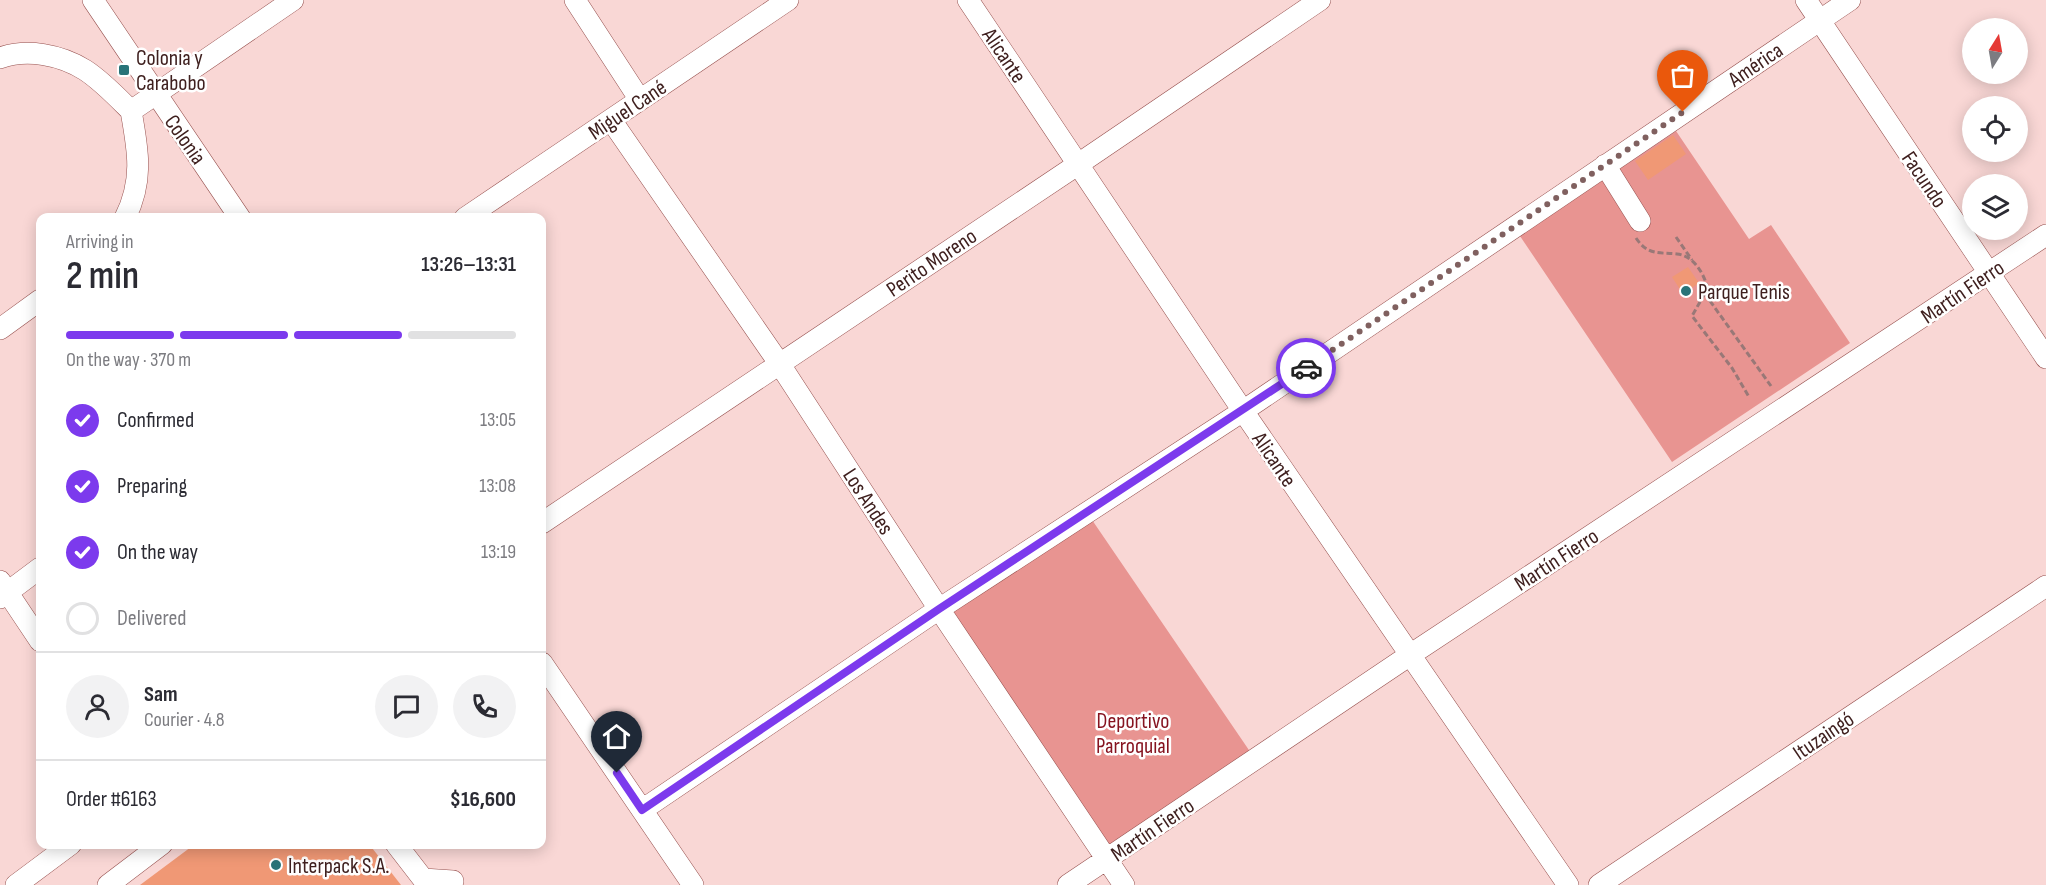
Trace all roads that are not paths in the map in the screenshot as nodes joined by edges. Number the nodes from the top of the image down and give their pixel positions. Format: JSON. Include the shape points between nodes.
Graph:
{"nodes":[{"id":1,"x":93,"y":0,"type":"edge"},
{"id":2,"x":293,"y":0,"type":"edge"},
{"id":3,"x":575,"y":0,"type":"edge"},
{"id":4,"x":788,"y":0,"type":"edge"},
{"id":5,"x":968,"y":0,"type":"edge"},
{"id":6,"x":1320,"y":0,"type":"edge"},
{"id":7,"x":1806,"y":0,"type":"edge"},
{"id":8,"x":1850,"y":0,"type":"edge"},
{"id":9,"x":1820,"y":20,"type":"junction"},
{"id":10,"x":0,"y":58,"type":"edge"},
{"id":11,"x":154,"y":93,"type":"junction"},
{"id":12,"x":640,"y":99,"type":"junction"},
{"id":13,"x":130,"y":111,"type":"junction"},
{"id":14,"x":611,"y":120,"type":"junction"},
{"id":15,"x":1077,"y":165,"type":"junction"},
{"id":16,"x":1605,"y":165,"type":"junction"},
{"id":17,"x":128,"y":213,"type":"edge"},
{"id":18,"x":237,"y":213,"type":"edge"},
{"id":19,"x":472,"y":213,"type":"edge"},
{"id":20,"x":1636,"y":226,"type":"road end"},
{"id":21,"x":2046,"y":235,"type":"edge"},
{"id":22,"x":1988,"y":274,"type":"junction"},
{"id":23,"x":36,"y":303,"type":"edge"},
{"id":24,"x":0,"y":329,"type":"edge"},
{"id":25,"x":2046,"y":358,"type":"edge"},
{"id":26,"x":779,"y":363,"type":"junction"},
{"id":27,"x":1243,"y":411,"type":"junction"},
{"id":28,"x":546,"y":520,"type":"edge"},
{"id":29,"x":36,"y":570,"type":"edge"},
{"id":30,"x":2046,"y":586,"type":"edge"},
{"id":31,"x":2,"y":590,"type":"edge"},
{"id":32,"x":939,"y":609,"type":"junction"},
{"id":33,"x":36,"y":636,"type":"edge"},
{"id":34,"x":1410,"y":655,"type":"junction"},
{"id":35,"x":546,"y":669,"type":"edge"},
{"id":36,"x":642,"y":810,"type":"junction"},
{"id":37,"x":64,"y":849,"type":"edge"},
{"id":38,"x":155,"y":849,"type":"edge"},
{"id":39,"x":400,"y":849,"type":"edge"},
{"id":40,"x":1107,"y":859,"type":"junction"},
{"id":41,"x":453,"y":881,"type":"dead end"},
{"id":42,"x":16,"y":885,"type":"edge"},
{"id":43,"x":108,"y":885,"type":"edge"},
{"id":44,"x":693,"y":885,"type":"edge"},
{"id":45,"x":1068,"y":885,"type":"edge"},
{"id":46,"x":1124,"y":885,"type":"edge"},
{"id":47,"x":1568,"y":885,"type":"edge"},
{"id":48,"x":1599,"y":885,"type":"edge"}],
"edges":[{"from":1,"to":11,"type":"street","name":"Colonia"},
{"from":2,"to":11,"type":"street"},
{"from":3,"to":12,"type":"street"},
{"from":4,"to":12,"type":"street","name":"Miguel Cané"},
{"from":5,"to":15,"type":"street","name":"Alicante"},
{"from":6,"to":15,"type":"street","name":"Perito Moreno"},
{"from":7,"to":9,"type":"street","name":"Facundo"},
{"from":8,"to":9,"type":"street","name":"América"},
{"from":9,"to":16,"type":"street","name":"América"},
{"from":9,"to":22,"type":"street","name":"Facundo"},
{"from":10,"to":13,"type":"street","via":[[34,53],[57,58],[85,70]]},
{"from":11,"to":13,"type":"street"},
{"from":11,"to":18,"type":"street","name":"Colonia"},
{"from":12,"to":14,"type":"street","name":"Miguel Cané"},
{"from":13,"to":17,"type":"street","via":[[139,173]]},
{"from":14,"to":19,"type":"street","name":"Miguel Cané"},
{"from":14,"to":26,"type":"street","name":"Los Andes"},
{"from":15,"to":26,"type":"street","name":"Perito Moreno"},
{"from":15,"to":27,"type":"street","name":"Alicante"},
{"from":16,"to":20,"type":"street"},
{"from":16,"to":27,"type":"street","name":"América"},
{"from":21,"to":22,"type":"street","name":"Martín Fierro"},
{"from":22,"to":25,"type":"street","name":"Facundo"},
{"from":22,"to":34,"type":"street","name":"Martín Fierro"},
{"from":23,"to":24,"type":"street"},
{"from":26,"to":28,"type":"street","name":"Perito Moreno"},
{"from":26,"to":32,"type":"street","name":"Los Andes"},
{"from":27,"to":32,"type":"street","name":"América"},
{"from":27,"to":34,"type":"street","name":"Alicante"},
{"from":29,"to":31,"type":"street"},
{"from":30,"to":48,"type":"street","name":"Ituzaingó"},
{"from":31,"to":33,"type":"street"},
{"from":32,"to":36,"type":"street","name":"América"},
{"from":32,"to":40,"type":"street","name":"Los Andes"},
{"from":34,"to":40,"type":"street","name":"Martín Fierro"},
{"from":34,"to":47,"type":"street","name":"Alicante"},
{"from":35,"to":36,"type":"street"},
{"from":36,"to":44,"type":"street"},
{"from":37,"to":42,"type":"street"},
{"from":38,"to":43,"type":"street"},
{"from":39,"to":41,"type":"street","via":[[423,879]]},
{"from":40,"to":45,"type":"street","name":"Martín Fierro"},
{"from":40,"to":46,"type":"street","name":"Los Andes"}]}
